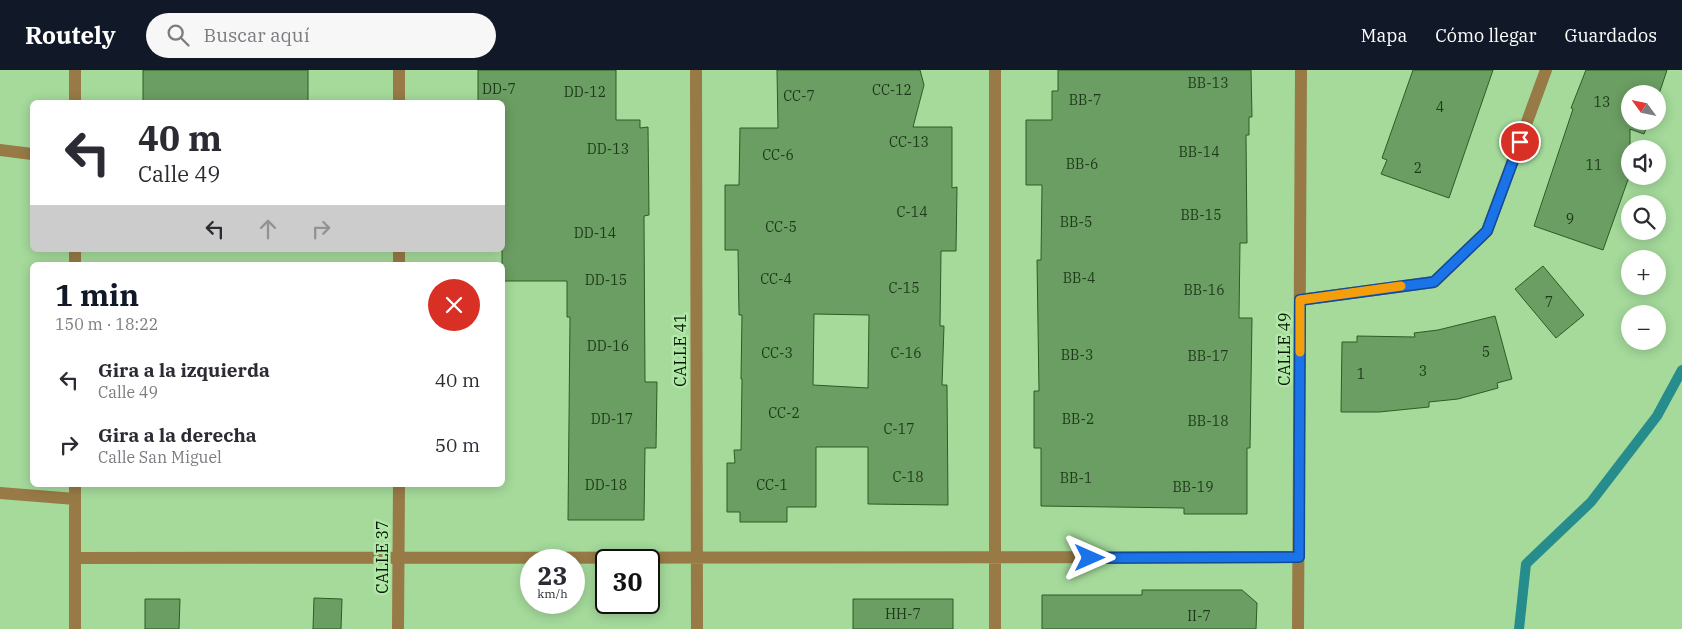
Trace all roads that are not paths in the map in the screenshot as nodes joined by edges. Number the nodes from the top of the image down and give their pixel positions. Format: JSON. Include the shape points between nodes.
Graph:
{"nodes":[{"id":1,"x":76,"y":70,"type":"edge"},
{"id":2,"x":399,"y":70,"type":"edge"},
{"id":3,"x":696,"y":70,"type":"edge"},
{"id":4,"x":995,"y":70,"type":"edge"},
{"id":5,"x":1301,"y":70,"type":"edge"},
{"id":6,"x":1546,"y":70,"type":"edge"},
{"id":7,"x":75,"y":100,"type":"edge"},
{"id":8,"x":399,"y":100,"type":"edge"},
{"id":9,"x":0,"y":150,"type":"edge"},
{"id":10,"x":30,"y":154,"type":"edge"},
{"id":11,"x":1300,"y":300,"type":"junction"},
{"id":12,"x":75,"y":487,"type":"edge"},
{"id":13,"x":399,"y":487,"type":"edge"},
{"id":14,"x":0,"y":493,"type":"edge"},
{"id":15,"x":75,"y":499,"type":"junction"},
{"id":16,"x":1299,"y":557,"type":"junction"},
{"id":17,"x":75,"y":558,"type":"junction"},
{"id":18,"x":399,"y":558,"type":"junction"},
{"id":19,"x":697,"y":558,"type":"junction"},
{"id":20,"x":996,"y":559,"type":"junction"},
{"id":21,"x":75,"y":629,"type":"edge"},
{"id":22,"x":398,"y":629,"type":"edge"},
{"id":23,"x":697,"y":629,"type":"edge"},
{"id":24,"x":995,"y":629,"type":"edge"},
{"id":25,"x":1298,"y":629,"type":"edge"}],
"edges":[{"from":1,"to":7,"type":"street"},
{"from":2,"to":8,"type":"street"},
{"from":3,"to":19,"type":"street","name":"CALLE 41"},
{"from":4,"to":20,"type":"street"},
{"from":5,"to":11,"type":"street","name":"CALLE 49"},
{"from":6,"to":11,"type":"street","via":[[1487,231],[1434,282]]},
{"from":9,"to":10,"type":"street"},
{"from":11,"to":16,"type":"street","name":"CALLE 49"},
{"from":12,"to":15,"type":"street"},
{"from":13,"to":18,"type":"street","name":"CALLE 37"},
{"from":14,"to":15,"type":"street"},
{"from":15,"to":17,"type":"street"},
{"from":16,"to":20,"type":"street"},
{"from":16,"to":25,"type":"street","name":"CALLE 49"},
{"from":17,"to":18,"type":"street"},
{"from":17,"to":21,"type":"street"},
{"from":18,"to":19,"type":"street"},
{"from":18,"to":22,"type":"street","name":"CALLE 37"},
{"from":19,"to":20,"type":"street"},
{"from":19,"to":23,"type":"street","name":"CALLE 41"},
{"from":20,"to":24,"type":"street"}]}
